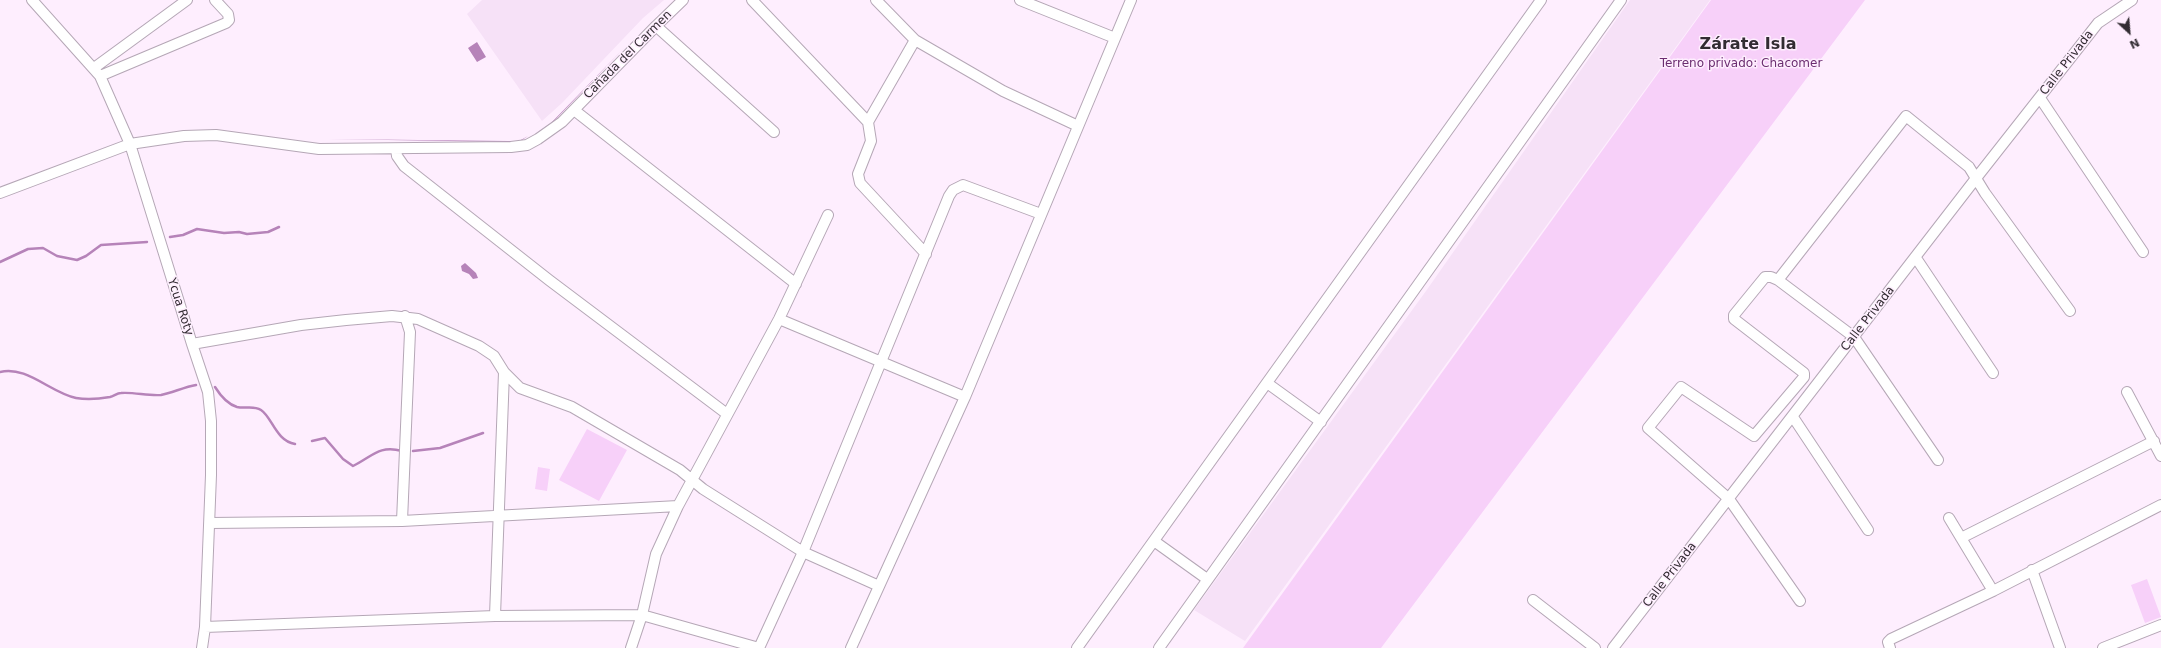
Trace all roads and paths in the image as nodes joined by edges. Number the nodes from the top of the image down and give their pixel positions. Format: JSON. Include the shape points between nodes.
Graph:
{"nodes":[{"id":1,"x":32,"y":0,"type":"edge"},
{"id":2,"x":187,"y":0,"type":"edge"},
{"id":3,"x":215,"y":0,"type":"edge"},
{"id":4,"x":683,"y":0,"type":"edge"},
{"id":5,"x":752,"y":0,"type":"edge"},
{"id":6,"x":876,"y":0,"type":"edge"},
{"id":7,"x":1020,"y":0,"type":"edge"},
{"id":8,"x":1131,"y":0,"type":"edge"},
{"id":9,"x":1541,"y":0,"type":"edge"},
{"id":10,"x":1621,"y":0,"type":"edge"},
{"id":11,"x":2132,"y":0,"type":"edge"},
{"id":12,"x":656,"y":26,"type":"junction"},
{"id":13,"x":1115,"y":38,"type":"junction"},
{"id":14,"x":915,"y":40,"type":"junction"},
{"id":15,"x":97,"y":72,"type":"junction"},
{"id":16,"x":2040,"y":98,"type":"junction"},
{"id":17,"x":574,"y":110,"type":"junction"},
{"id":18,"x":868,"y":122,"type":"junction"},
{"id":19,"x":1078,"y":126,"type":"junction"},
{"id":20,"x":774,"y":132,"type":"dead end"},
{"id":21,"x":130,"y":144,"type":"junction"},
{"id":22,"x":396,"y":149,"type":"junction"},
{"id":23,"x":1977,"y":177,"type":"junction"},
{"id":24,"x":0,"y":193,"type":"edge"},
{"id":25,"x":1041,"y":214,"type":"junction"},
{"id":26,"x":828,"y":215,"type":"dead end"},
{"id":27,"x":2143,"y":252,"type":"dead end"},
{"id":28,"x":926,"y":254,"type":"junction"},
{"id":29,"x":1916,"y":258,"type":"junction"},
{"id":30,"x":1778,"y":280,"type":"junction"},
{"id":31,"x":796,"y":284,"type":"junction"},
{"id":32,"x":2070,"y":311,"type":"dead end"},
{"id":33,"x":404,"y":316,"type":"junction"},
{"id":34,"x":779,"y":319,"type":"junction"},
{"id":35,"x":1854,"y":337,"type":"junction"},
{"id":36,"x":192,"y":344,"type":"junction"},
{"id":37,"x":882,"y":363,"type":"junction"},
{"id":38,"x":504,"y":372,"type":"junction"},
{"id":39,"x":1993,"y":373,"type":"dead end"},
{"id":40,"x":1267,"y":383,"type":"junction"},
{"id":41,"x":2127,"y":392,"type":"dead end"},
{"id":42,"x":965,"y":397,"type":"junction"},
{"id":43,"x":727,"y":414,"type":"junction"},
{"id":44,"x":1793,"y":417,"type":"junction"},
{"id":45,"x":1321,"y":422,"type":"junction"},
{"id":46,"x":2154,"y":441,"type":"junction"},
{"id":47,"x":2161,"y":456,"type":"edge"},
{"id":48,"x":1938,"y":460,"type":"dead end"},
{"id":49,"x":692,"y":479,"type":"junction"},
{"id":50,"x":1729,"y":499,"type":"junction"},
{"id":51,"x":2161,"y":505,"type":"edge"},
{"id":52,"x":678,"y":506,"type":"junction"},
{"id":53,"x":498,"y":516,"type":"junction"},
{"id":54,"x":1949,"y":518,"type":"dead end"},
{"id":55,"x":402,"y":521,"type":"junction"},
{"id":56,"x":210,"y":523,"type":"junction"},
{"id":57,"x":1868,"y":530,"type":"dead end"},
{"id":58,"x":1961,"y":538,"type":"junction"},
{"id":59,"x":1154,"y":541,"type":"junction"},
{"id":60,"x":803,"y":552,"type":"junction"},
{"id":61,"x":2032,"y":570,"type":"junction"},
{"id":62,"x":1207,"y":579,"type":"junction"},
{"id":63,"x":879,"y":586,"type":"junction"},
{"id":64,"x":1992,"y":591,"type":"junction"},
{"id":65,"x":1533,"y":600,"type":"dead end"},
{"id":66,"x":1800,"y":601,"type":"dead end"},
{"id":67,"x":642,"y":615,"type":"junction"},
{"id":68,"x":495,"y":616,"type":"junction"},
{"id":69,"x":2161,"y":625,"type":"edge"},
{"id":70,"x":205,"y":627,"type":"junction"},
{"id":71,"x":202,"y":648,"type":"edge"},
{"id":72,"x":631,"y":648,"type":"edge"},
{"id":73,"x":759,"y":648,"type":"edge"},
{"id":74,"x":850,"y":648,"type":"edge"},
{"id":75,"x":1077,"y":648,"type":"edge"},
{"id":76,"x":1159,"y":648,"type":"edge"},
{"id":77,"x":1595,"y":648,"type":"edge"},
{"id":78,"x":1613,"y":648,"type":"edge"},
{"id":79,"x":1890,"y":648,"type":"edge"},
{"id":80,"x":2060,"y":648,"type":"edge"},
{"id":81,"x":2103,"y":648,"type":"edge"}],
"edges":[{"from":1,"to":15,"type":"street","name":"Ycua Roty"},
{"from":2,"to":15,"type":"street"},
{"from":3,"to":15,"type":"street","via":[[228,14],[229,20],[226,23]]},
{"from":4,"to":12,"type":"street","name":"Cañada del Carmen"},
{"from":5,"to":18,"type":"street"},
{"from":6,"to":14,"type":"street"},
{"from":7,"to":13,"type":"street"},
{"from":8,"to":13,"type":"street"},
{"from":9,"to":40,"type":"street"},
{"from":10,"to":45,"type":"street"},
{"from":11,"to":16,"type":"street","name":"Calle Privada","via":[[2098,23]]},
{"from":12,"to":17,"type":"street","name":"Cañada del Carmen"},
{"from":12,"to":20,"type":"street"},
{"from":13,"to":19,"type":"street"},
{"from":14,"to":18,"type":"street"},
{"from":14,"to":19,"type":"street","via":[[1004,92]]},
{"from":15,"to":21,"type":"street","name":"Ycua Roty"},
{"from":16,"to":23,"type":"street","name":"Calle Privada"},
{"from":16,"to":27,"type":"street"},
{"from":17,"to":22,"type":"street","name":"Cañada del Carmen","via":[[538,139],[518,147]]},
{"from":17,"to":31,"type":"street"},
{"from":18,"to":28,"type":"street","via":[[872,141],[858,174],[860,182]]},
{"from":19,"to":25,"type":"street"},
{"from":21,"to":22,"type":"street","name":"Cañada del Carmen","via":[[170,137],[216,135],[319,149]]},
{"from":21,"to":24,"type":"street","name":"Cañada del Carmen"},
{"from":21,"to":36,"type":"street","name":"Ycua Roty"},
{"from":22,"to":43,"type":"street","via":[[397,156],[404,166],[549,280]]},
{"from":23,"to":29,"type":"street","name":"Calle Privada"},
{"from":23,"to":30,"type":"street","via":[[1963,162],[1910,118],[1905,117]]},
{"from":23,"to":32,"type":"street","via":[[1985,193]]},
{"from":25,"to":28,"type":"street","via":[[963,185],[953,190],[949,196]]},
{"from":25,"to":42,"type":"street"},
{"from":26,"to":31,"type":"street"},
{"from":28,"to":37,"type":"street"},
{"from":29,"to":35,"type":"street","name":"Calle Privada"},
{"from":29,"to":39,"type":"street"},
{"from":30,"to":35,"type":"street"},
{"from":30,"to":50,"type":"street","via":[[1765,277],[1733,317],[1805,375],[1757,434],[1752,436],[1682,387],[1648,427]]},
{"from":31,"to":34,"type":"street"},
{"from":33,"to":36,"type":"street","via":[[301,325]]},
{"from":33,"to":38,"type":"street","via":[[418,319],[479,346],[494,356]]},
{"from":33,"to":55,"type":"street","via":[[410,337]]},
{"from":34,"to":37,"type":"street"},
{"from":34,"to":43,"type":"street"},
{"from":35,"to":44,"type":"street","name":"Calle Privada"},
{"from":35,"to":48,"type":"street"},
{"from":36,"to":56,"type":"street","name":"Ycua Roty","via":[[208,392],[211,421]]},
{"from":37,"to":42,"type":"street"},
{"from":37,"to":60,"type":"street"},
{"from":38,"to":49,"type":"street","via":[[520,388],[572,407]]},
{"from":38,"to":53,"type":"street"},
{"from":40,"to":45,"type":"street"},
{"from":40,"to":59,"type":"street"},
{"from":41,"to":46,"type":"street"},
{"from":42,"to":63,"type":"street"},
{"from":43,"to":49,"type":"street"},
{"from":44,"to":50,"type":"street","name":"Calle Privada"},
{"from":44,"to":57,"type":"street"},
{"from":45,"to":62,"type":"street"},
{"from":46,"to":47,"type":"street"},
{"from":46,"to":58,"type":"street"},
{"from":49,"to":52,"type":"street"},
{"from":49,"to":60,"type":"street","via":[[703,489]]},
{"from":50,"to":66,"type":"street"},
{"from":50,"to":78,"type":"street","name":"Calle Privada"},
{"from":51,"to":61,"type":"street"},
{"from":52,"to":53,"type":"street"},
{"from":52,"to":67,"type":"street","via":[[656,554]]},
{"from":53,"to":55,"type":"street"},
{"from":53,"to":68,"type":"street"},
{"from":54,"to":58,"type":"street"},
{"from":55,"to":56,"type":"street"},
{"from":56,"to":70,"type":"street","name":"Ycua Roty"},
{"from":58,"to":64,"type":"street"},
{"from":59,"to":62,"type":"street"},
{"from":59,"to":75,"type":"street"},
{"from":60,"to":63,"type":"street"},
{"from":60,"to":73,"type":"street"},
{"from":61,"to":64,"type":"street"},
{"from":61,"to":80,"type":"street"},
{"from":62,"to":76,"type":"street"},
{"from":63,"to":74,"type":"street"},
{"from":64,"to":79,"type":"street","via":[[1891,639],[1888,642]]},
{"from":65,"to":77,"type":"street"},
{"from":67,"to":68,"type":"street"},
{"from":67,"to":72,"type":"street"},
{"from":67,"to":73,"type":"street"},
{"from":68,"to":70,"type":"street"},
{"from":69,"to":81,"type":"street"},
{"from":70,"to":71,"type":"street","name":"Ycua Roty"}]}
